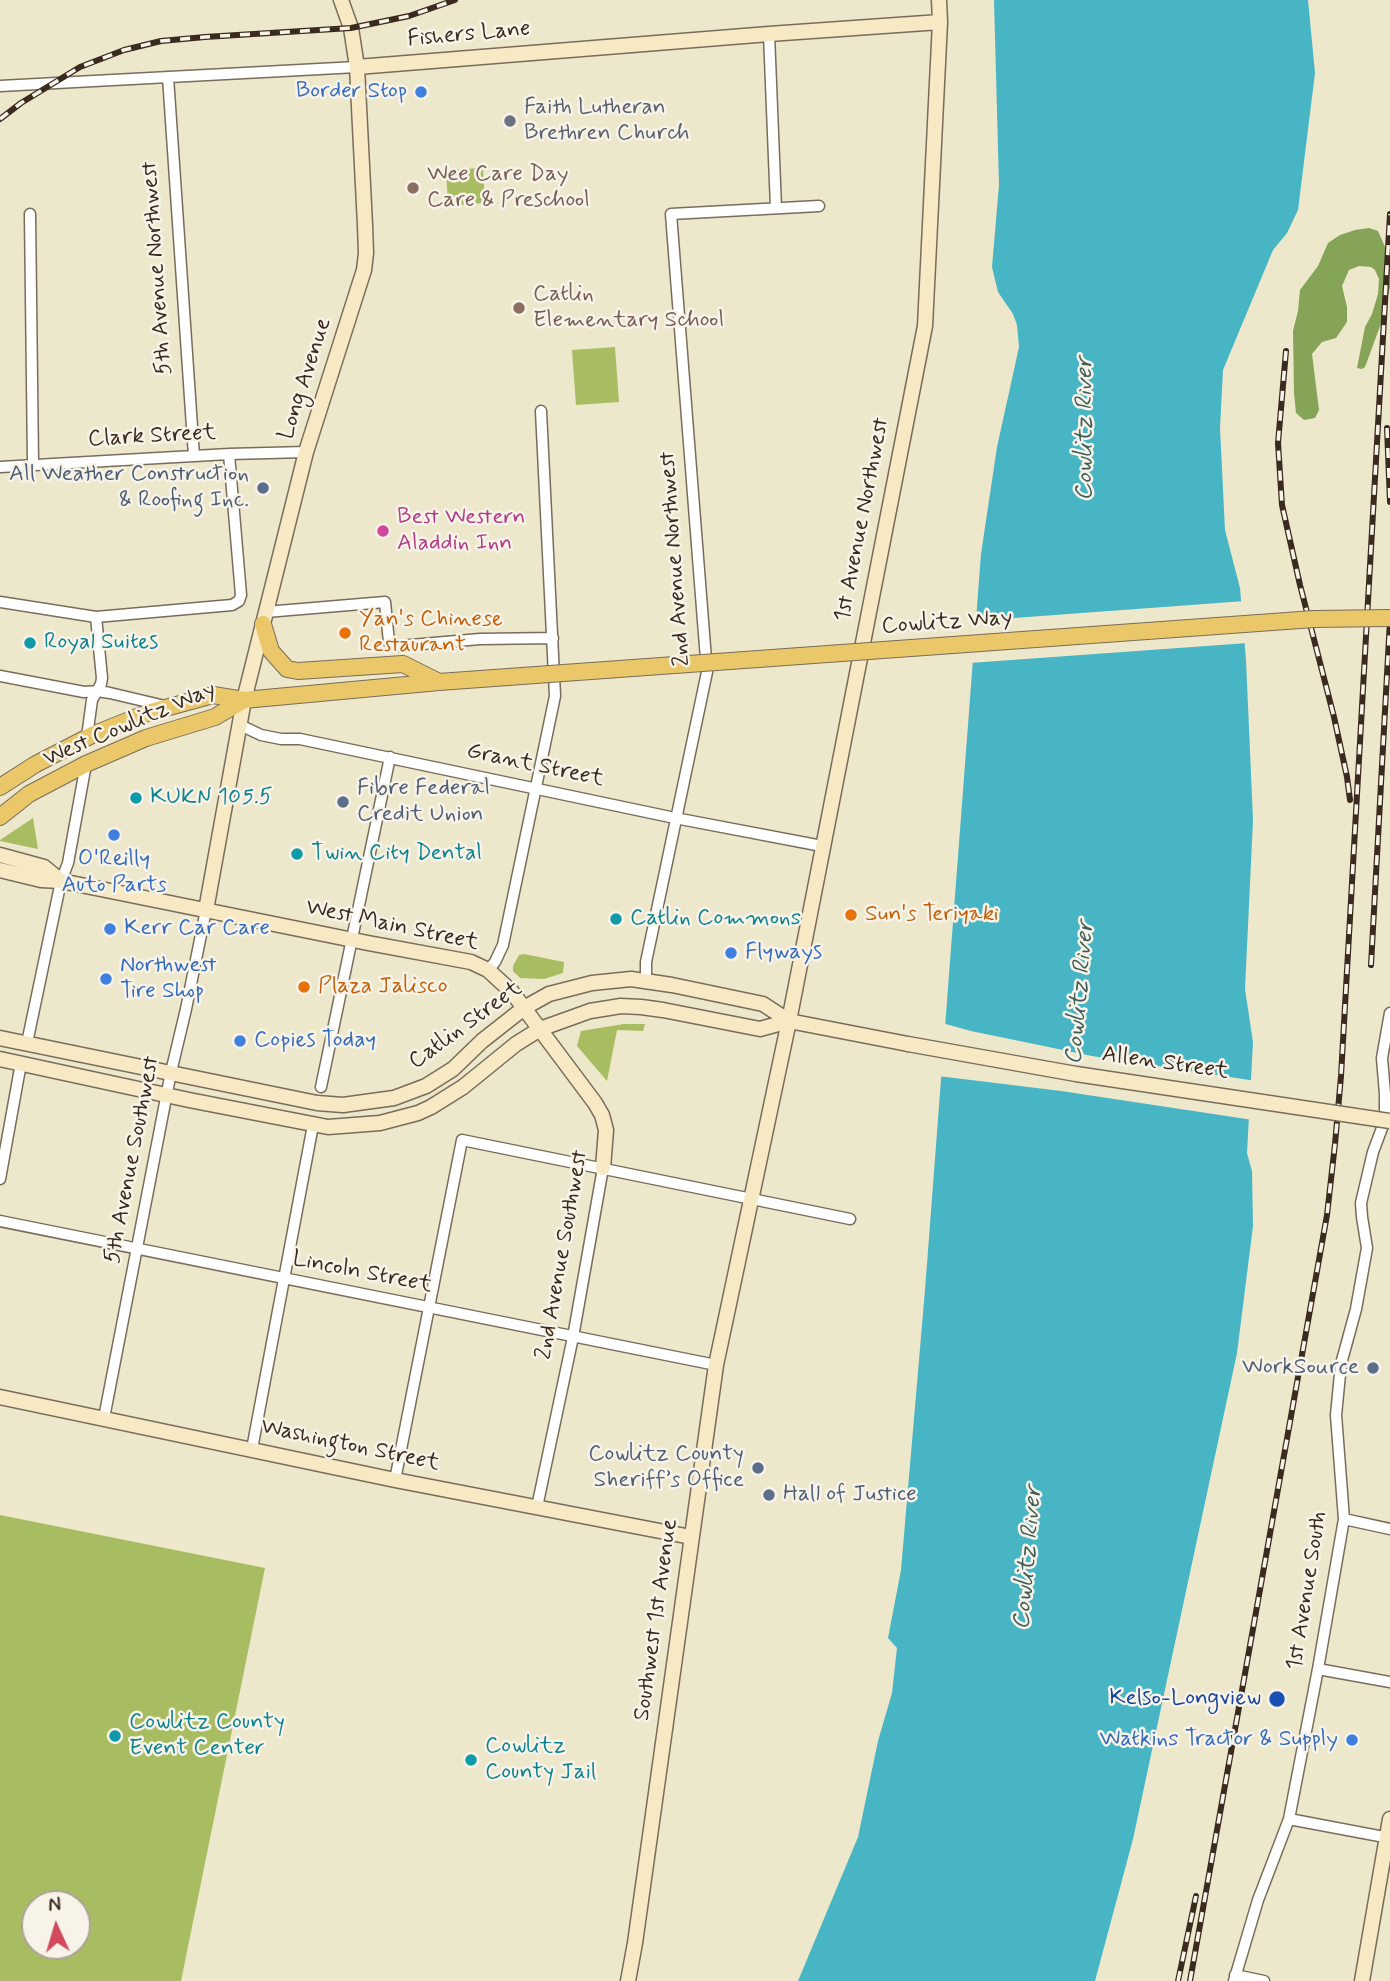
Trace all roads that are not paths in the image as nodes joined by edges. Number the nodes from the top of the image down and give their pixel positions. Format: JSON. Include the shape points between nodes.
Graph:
{"nodes":[{"id":1,"x":341,"y":0,"type":"edge"},
{"id":2,"x":351,"y":0,"type":"edge"},
{"id":3,"x":939,"y":0,"type":"edge"},
{"id":4,"x":940,"y":22,"type":"junction"},
{"id":5,"x":351,"y":27,"type":"junction"},
{"id":6,"x":769,"y":34,"type":"junction"},
{"id":7,"x":357,"y":67,"type":"junction"},
{"id":8,"x":167,"y":77,"type":"junction"},
{"id":9,"x":0,"y":86,"type":"edge"},
{"id":10,"x":819,"y":205,"type":"dead end"},
{"id":11,"x":776,"y":208,"type":"junction"},
{"id":12,"x":30,"y":214,"type":"dead end"},
{"id":13,"x":541,"y":411,"type":"dead end"},
{"id":14,"x":306,"y":452,"type":"junction"},
{"id":15,"x":229,"y":454,"type":"junction"},
{"id":16,"x":194,"y":456,"type":"junction"},
{"id":17,"x":33,"y":464,"type":"junction"},
{"id":18,"x":0,"y":467,"type":"edge"},
{"id":19,"x":0,"y":603,"type":"edge"},
{"id":20,"x":96,"y":617,"type":"junction"},
{"id":21,"x":265,"y":618,"type":"junction"},
{"id":22,"x":1390,"y":618,"type":"edge"},
{"id":23,"x":553,"y":638,"type":"junction"},
{"id":24,"x":0,"y":676,"type":"edge"},
{"id":25,"x":508,"y":677,"type":"joint"},
{"id":26,"x":439,"y":682,"type":"junction"},
{"id":27,"x":98,"y":691,"type":"junction"},
{"id":28,"x":244,"y":700,"type":"junction"},
{"id":29,"x":167,"y":706,"type":"junction"},
{"id":30,"x":240,"y":725,"type":"junction"},
{"id":31,"x":87,"y":737,"type":"junction"},
{"id":32,"x":390,"y":757,"type":"junction"},
{"id":33,"x":86,"y":764,"type":"junction"},
{"id":34,"x":0,"y":787,"type":"edge"},
{"id":35,"x":536,"y":787,"type":"junction"},
{"id":36,"x":0,"y":817,"type":"edge"},
{"id":37,"x":675,"y":818,"type":"junction"},
{"id":38,"x":822,"y":846,"type":"junction"},
{"id":39,"x":0,"y":855,"type":"edge"},
{"id":40,"x":0,"y":870,"type":"edge"},
{"id":41,"x":61,"y":881,"type":"junction"},
{"id":42,"x":206,"y":910,"type":"junction"},
{"id":43,"x":352,"y":940,"type":"junction"},
{"id":44,"x":488,"y":970,"type":"junction"},
{"id":45,"x":646,"y":980,"type":"junction"},
{"id":46,"x":524,"y":1008,"type":"junction"},
{"id":47,"x":1390,"y":1013,"type":"edge"},
{"id":48,"x":789,"y":1021,"type":"junction"},
{"id":49,"x":540,"y":1029,"type":"junction"},
{"id":50,"x":0,"y":1038,"type":"edge"},
{"id":51,"x":27,"y":1043,"type":"junction"},
{"id":52,"x":0,"y":1059,"type":"edge"},
{"id":53,"x":21,"y":1063,"type":"junction"},
{"id":54,"x":1386,"y":1071,"type":"edge"},
{"id":55,"x":171,"y":1072,"type":"junction"},
{"id":56,"x":321,"y":1087,"type":"dead end"},
{"id":57,"x":166,"y":1095,"type":"junction"},
{"id":58,"x":1387,"y":1120,"type":"edge"},
{"id":59,"x":313,"y":1125,"type":"junction"},
{"id":60,"x":603,"y":1168,"type":"junction"},
{"id":61,"x":0,"y":1179,"type":"edge"},
{"id":62,"x":751,"y":1199,"type":"junction"},
{"id":63,"x":850,"y":1219,"type":"dead end"},
{"id":64,"x":0,"y":1222,"type":"edge"},
{"id":65,"x":138,"y":1249,"type":"junction"},
{"id":66,"x":285,"y":1279,"type":"junction"},
{"id":67,"x":430,"y":1308,"type":"junction"},
{"id":68,"x":573,"y":1337,"type":"junction"},
{"id":69,"x":716,"y":1365,"type":"junction"},
{"id":70,"x":0,"y":1397,"type":"edge"},
{"id":71,"x":104,"y":1418,"type":"junction"},
{"id":72,"x":252,"y":1449,"type":"junction"},
{"id":73,"x":395,"y":1480,"type":"junction"},
{"id":74,"x":537,"y":1507,"type":"junction"},
{"id":75,"x":1344,"y":1519,"type":"junction"},
{"id":76,"x":1390,"y":1529,"type":"edge"},
{"id":77,"x":691,"y":1537,"type":"junction"},
{"id":78,"x":1318,"y":1668,"type":"junction"},
{"id":79,"x":1390,"y":1682,"type":"edge"},
{"id":80,"x":1289,"y":1819,"type":"junction"},
{"id":81,"x":1390,"y":1819,"type":"edge"},
{"id":82,"x":1388,"y":1837,"type":"edge"},
{"id":83,"x":1235,"y":1978,"type":"edge"},
{"id":84,"x":628,"y":1981,"type":"edge"},
{"id":85,"x":1264,"y":1981,"type":"edge"},
{"id":86,"x":1362,"y":1981,"type":"edge"}],
"edges":[{"from":1,"to":5,"type":"main road","name":"Long Avenue"},
{"from":2,"to":5,"type":"street"},
{"from":3,"to":4,"type":"main road","name":"1st Avenue Northwest"},
{"from":4,"to":6,"type":"main road","name":"Fishers Lane"},
{"from":4,"to":38,"type":"main road","name":"1st Avenue Northwest","via":[[925,326]]},
{"from":5,"to":7,"type":"main road","name":"Long Avenue"},
{"from":6,"to":7,"type":"main road","name":"Fishers Lane"},
{"from":6,"to":11,"type":"street"},
{"from":7,"to":8,"type":"street","name":"Fishers Lane"},
{"from":7,"to":14,"type":"main road","name":"Long Avenue","via":[[364,270]]},
{"from":8,"to":9,"type":"street","name":"Fishers Lane"},
{"from":8,"to":16,"type":"street","name":"5th Avenue Northwest"},
{"from":10,"to":11,"type":"street"},
{"from":11,"to":37,"type":"street","name":"2nd Avenue Northwest","via":[[671,214],[706,671]]},
{"from":12,"to":17,"type":"street"},
{"from":13,"to":23,"type":"street"},
{"from":14,"to":15,"type":"street","name":"Clark Street"},
{"from":14,"to":21,"type":"main road","name":"Long Avenue"},
{"from":15,"to":16,"type":"street","name":"Clark Street"},
{"from":15,"to":20,"type":"street","via":[[239,601]]},
{"from":16,"to":17,"type":"street","name":"Clark Street"},
{"from":17,"to":18,"type":"street","name":"Clark Street"},
{"from":19,"to":20,"type":"street"},
{"from":20,"to":27,"type":"street","via":[[102,678]]},
{"from":21,"to":23,"type":"street","via":[[386,602],[389,642],[399,646]]},
{"from":21,"to":26,"type":"main road","via":[[271,651],[287,669],[403,664]]},
{"from":21,"to":28,"type":"main road","name":"Long Avenue"},
{"from":22,"to":25,"type":"main road","name":"Cowlitz Way","bridge":true,"via":[[1314,619]]},
{"from":23,"to":35,"type":"street","via":[[555,696]]},
{"from":24,"to":27,"type":"street"},
{"from":25,"to":26,"type":"main road","name":"West Cowlitz Way"},
{"from":26,"to":28,"type":"main road","name":"West Cowlitz Way"},
{"from":27,"to":29,"type":"street"},
{"from":27,"to":31,"type":"street","via":[[92,700]]},
{"from":28,"to":29,"type":"main road","name":"West Cowlitz Way","via":[[213,695]]},
{"from":28,"to":30,"type":"main road"},
{"from":28,"to":33,"type":"main road","name":"West Cowlitz Way","via":[[215,717],[146,738]]},
{"from":29,"to":31,"type":"main road","name":"West Cowlitz Way"},
{"from":30,"to":32,"type":"street","name":"Grant Street","via":[[261,735]]},
{"from":30,"to":42,"type":"main road"},
{"from":31,"to":34,"type":"main road","name":"West Cowlitz Way"},
{"from":32,"to":35,"type":"street","name":"Grant Street"},
{"from":32,"to":43,"type":"street"},
{"from":33,"to":36,"type":"main road","name":"West Cowlitz Way","via":[[29,794]]},
{"from":33,"to":41,"type":"street"},
{"from":35,"to":37,"type":"street","name":"Grant Street"},
{"from":35,"to":44,"type":"street","via":[[503,945]]},
{"from":37,"to":38,"type":"street","name":"Grant Street"},
{"from":37,"to":45,"type":"street","name":"2nd Avenue Northwest"},
{"from":38,"to":48,"type":"main road","name":"1st Avenue Northwest"},
{"from":39,"to":41,"type":"main road","name":"West Main Street","via":[[44,867]]},
{"from":40,"to":41,"type":"main road","name":"West Main Street"},
{"from":41,"to":42,"type":"main road","name":"West Main Street"},
{"from":41,"to":51,"type":"street"},
{"from":42,"to":43,"type":"main road","name":"West Main Street"},
{"from":42,"to":55,"type":"street","name":"5th Avenue Southwest"},
{"from":43,"to":44,"type":"main road","name":"West Main Street","via":[[471,962]]},
{"from":43,"to":56,"type":"street"},
{"from":44,"to":46,"type":"main road","name":"West Main Street"},
{"from":45,"to":46,"type":"main road","name":"Catlin Street","via":[[592,982],[549,994]]},
{"from":45,"to":48,"type":"main road","name":"Catlin Street","via":[[763,1004]]},
{"from":46,"to":49,"type":"main road","name":"West Main Street"},
{"from":46,"to":55,"type":"main road","name":"Catlin Street","via":[[453,1069],[394,1098],[343,1105],[317,1103]]},
{"from":47,"to":54,"type":"street","via":[[1384,1045]]},
{"from":48,"to":49,"type":"main road","via":[[760,1028],[621,1006]]},
{"from":48,"to":58,"type":"main road","name":"Allen Street","bridge":true,"via":[[1076,1074]]},
{"from":48,"to":62,"type":"main road","name":"Southwest 1st Avenue"},
{"from":49,"to":59,"type":"main road","name":"Catlin Street","via":[[425,1110],[372,1124]]},
{"from":49,"to":60,"type":"main road","name":"2nd Avenue Southwest","via":[[602,1115],[606,1130]]},
{"from":50,"to":51,"type":"main road","name":"Catlin Street"},
{"from":51,"to":55,"type":"main road","name":"Catlin Street"},
{"from":52,"to":53,"type":"main road","name":"Catlin Street"},
{"from":53,"to":57,"type":"main road","name":"Catlin Street"},
{"from":53,"to":61,"type":"street"},
{"from":54,"to":58,"type":"street"},
{"from":55,"to":57,"type":"street","name":"5th Avenue Southwest"},
{"from":57,"to":59,"type":"main road","name":"Catlin Street"},
{"from":57,"to":65,"type":"street","name":"5th Avenue Southwest"},
{"from":58,"to":75,"type":"street","name":"1st Avenue South","via":[[1373,1152],[1362,1203],[1367,1248],[1341,1364],[1336,1415]]},
{"from":59,"to":66,"type":"street"},
{"from":60,"to":62,"type":"street"},
{"from":60,"to":67,"type":"street","via":[[462,1140]]},
{"from":60,"to":68,"type":"street","name":"2nd Avenue Southwest"},
{"from":62,"to":63,"type":"street"},
{"from":62,"to":69,"type":"main road","name":"Southwest 1st Avenue"},
{"from":64,"to":65,"type":"street","name":"Lincoln Street"},
{"from":65,"to":66,"type":"street","name":"Lincoln Street"},
{"from":65,"to":71,"type":"street","name":"5th Avenue Southwest"},
{"from":66,"to":67,"type":"street","name":"Lincoln Street"},
{"from":66,"to":72,"type":"street"},
{"from":67,"to":68,"type":"street","name":"Lincoln Street"},
{"from":67,"to":73,"type":"street"},
{"from":68,"to":69,"type":"street","name":"Lincoln Street"},
{"from":68,"to":74,"type":"street","name":"2nd Avenue Southwest"},
{"from":69,"to":77,"type":"main road","name":"Southwest 1st Avenue"},
{"from":70,"to":71,"type":"main road","name":"Washington Street"},
{"from":71,"to":72,"type":"main road","name":"Washington Street"},
{"from":72,"to":73,"type":"main road","name":"Washington Street"},
{"from":73,"to":74,"type":"main road","name":"Washington Street"},
{"from":74,"to":77,"type":"main road","name":"Washington Street"},
{"from":75,"to":76,"type":"street"},
{"from":75,"to":78,"type":"street","name":"1st Avenue South"},
{"from":77,"to":84,"type":"main road","name":"Southwest 1st Avenue"},
{"from":78,"to":79,"type":"street"},
{"from":78,"to":80,"type":"street","name":"1st Avenue South"},
{"from":80,"to":82,"type":"street"},
{"from":80,"to":83,"type":"street","name":"1st Avenue South"},
{"from":81,"to":82,"type":"main road"},
{"from":82,"to":86,"type":"main road"},
{"from":83,"to":85,"type":"street"}]}
